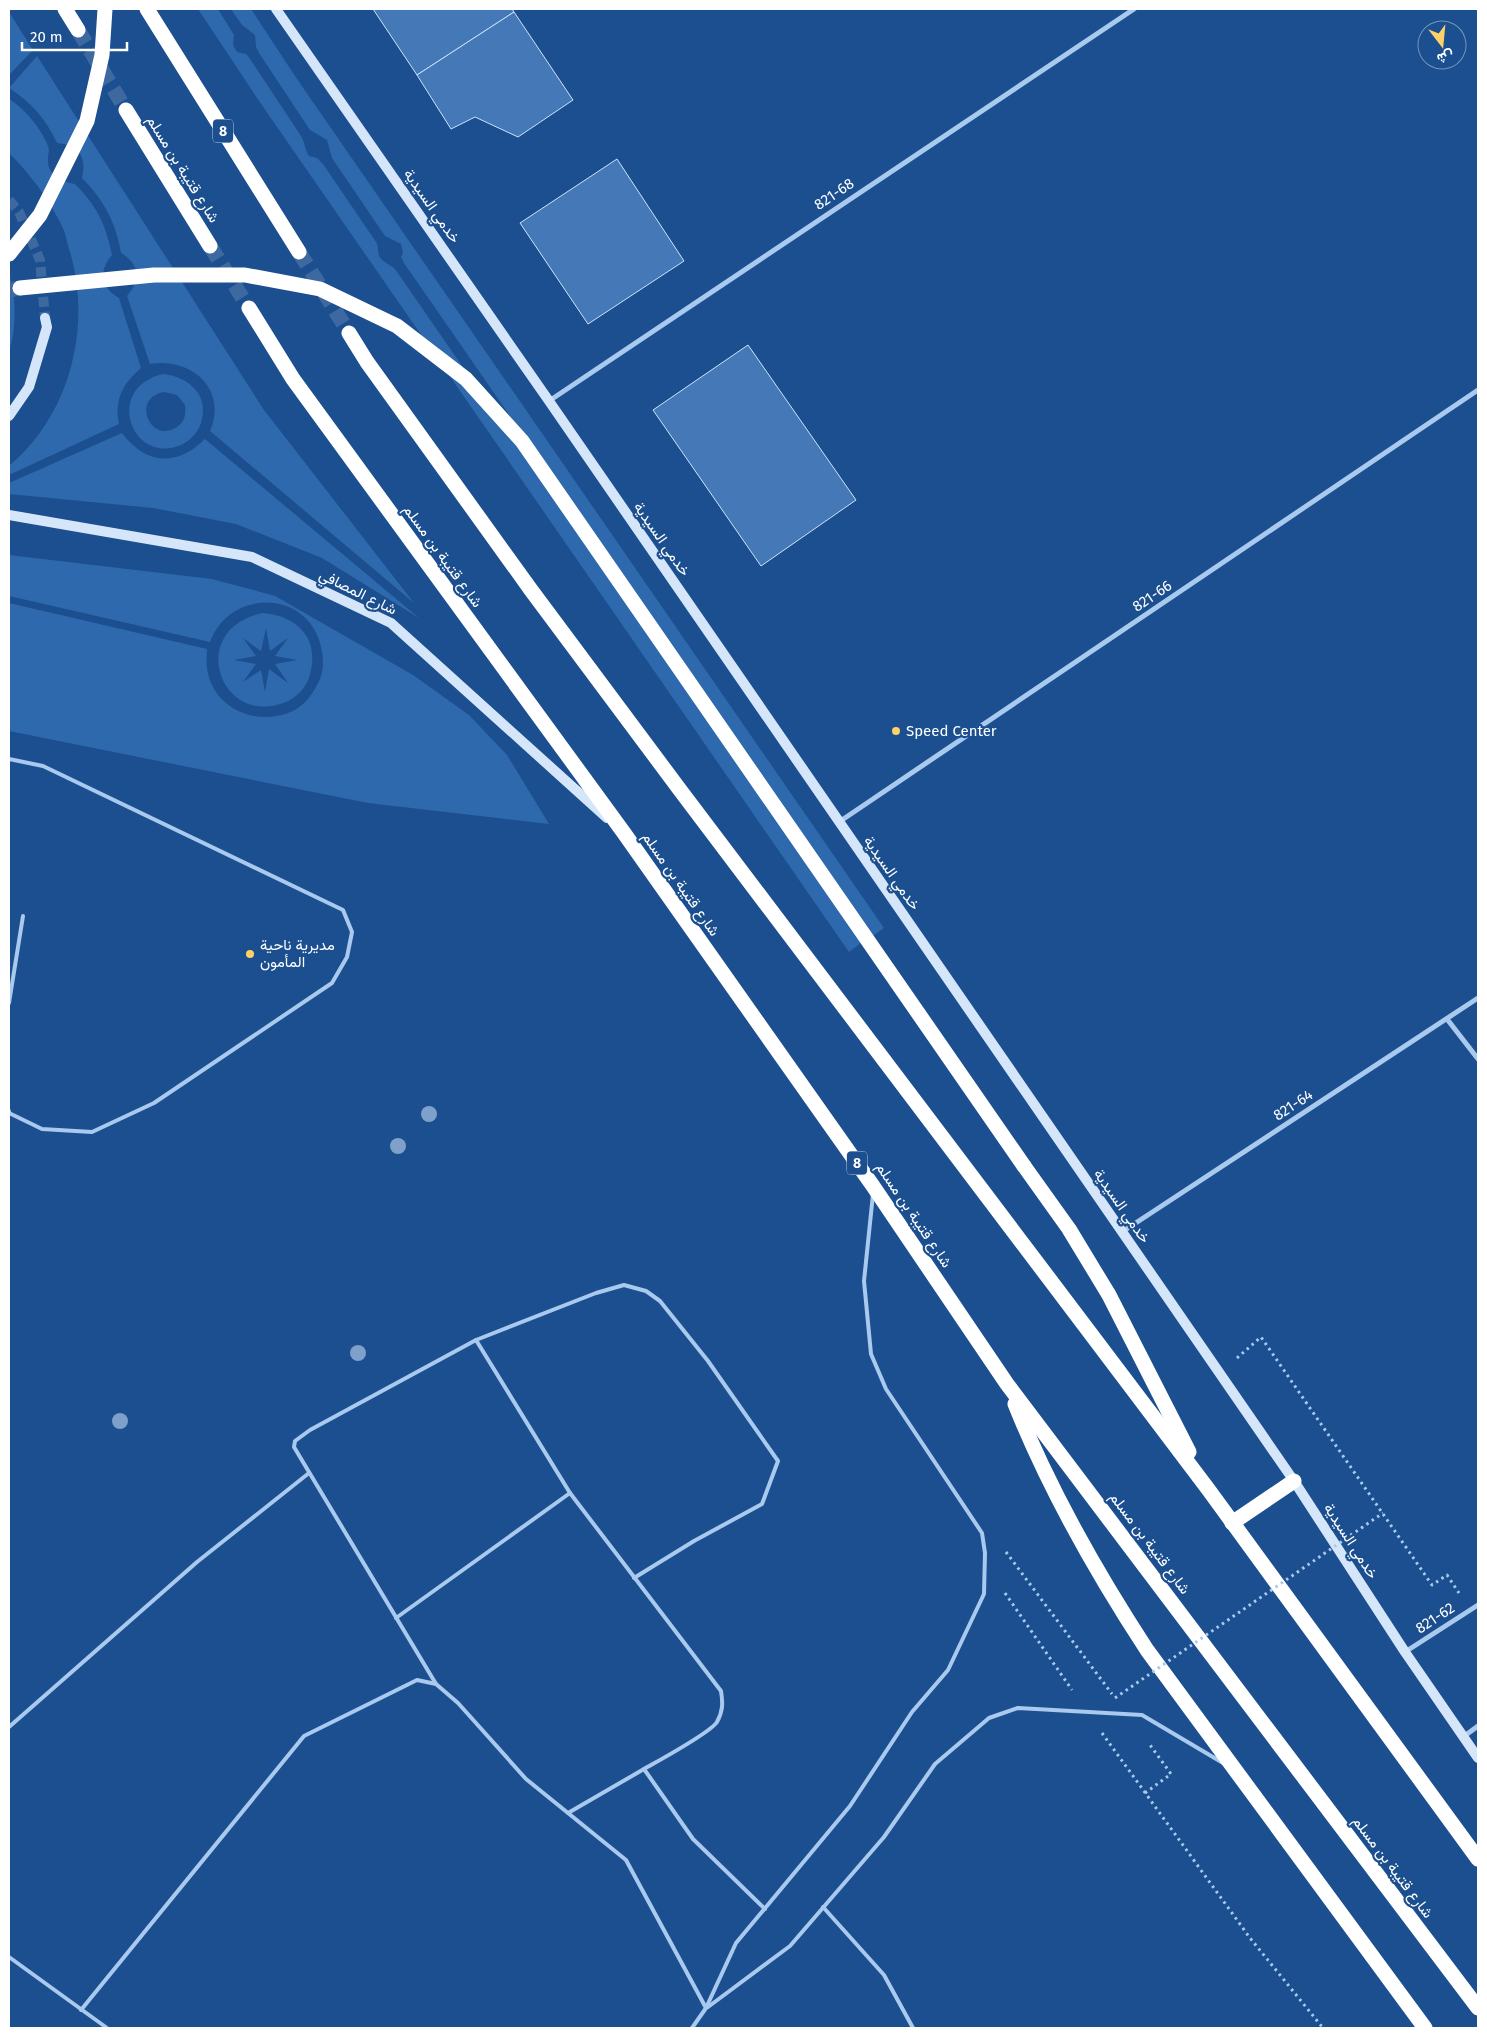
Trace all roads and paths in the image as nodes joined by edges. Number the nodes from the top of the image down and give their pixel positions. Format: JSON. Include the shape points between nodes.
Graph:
{"nodes":[{"id":1,"x":65,"y":9,"type":"edge"},
{"id":2,"x":105,"y":9,"type":"edge"},
{"id":3,"x":147,"y":9,"type":"edge"},
{"id":4,"x":276,"y":9,"type":"edge"},
{"id":5,"x":1134,"y":9,"type":"edge"},
{"id":6,"x":78,"y":30,"type":"tunnel mouth"},
{"id":7,"x":126,"y":110,"type":"tunnel mouth"},
{"id":8,"x":210,"y":246,"type":"tunnel mouth"},
{"id":9,"x":299,"y":252,"type":"tunnel mouth"},
{"id":10,"x":9,"y":254,"type":"edge"},
{"id":11,"x":20,"y":288,"type":"tunnel mouth"},
{"id":12,"x":250,"y":308,"type":"tunnel mouth"},
{"id":13,"x":45,"y":318,"type":"tunnel mouth"},
{"id":14,"x":349,"y":333,"type":"tunnel mouth"},
{"id":15,"x":1478,"y":390,"type":"edge"},
{"id":16,"x":549,"y":401,"type":"junction"},
{"id":17,"x":9,"y":416,"type":"edge"},
{"id":18,"x":9,"y":515,"type":"edge"},
{"id":19,"x":9,"y":759,"type":"edge"},
{"id":20,"x":839,"y":822,"type":"junction"},
{"id":21,"x":624,"y":833,"type":"junction"},
{"id":22,"x":23,"y":916,"type":"dead end"},
{"id":23,"x":1478,"y":998,"type":"edge"},
{"id":24,"x":9,"y":1003,"type":"edge"},
{"id":25,"x":1447,"y":1019,"type":"junction"},
{"id":26,"x":1478,"y":1059,"type":"edge"},
{"id":27,"x":9,"y":1111,"type":"edge"},
{"id":28,"x":873,"y":1186,"type":"junction"},
{"id":29,"x":1122,"y":1232,"type":"junction"},
{"id":30,"x":476,"y":1340,"type":"junction"},
{"id":31,"x":1219,"y":1374,"type":"junction"},
{"id":32,"x":1007,"y":1384,"type":"junction"},
{"id":33,"x":309,"y":1473,"type":"junction"},
{"id":34,"x":1294,"y":1481,"type":"junction"},
{"id":35,"x":1208,"y":1489,"type":"junction"},
{"id":36,"x":570,"y":1493,"type":"junction"},
{"id":37,"x":1382,"y":1513,"type":"junction"},
{"id":38,"x":1232,"y":1523,"type":"junction"},
{"id":39,"x":985,"y":1552,"type":"junction"},
{"id":40,"x":983,"y":1562,"type":"junction"},
{"id":41,"x":1447,"y":1575,"type":"dead end"},
{"id":42,"x":634,"y":1578,"type":"junction"},
{"id":43,"x":1478,"y":1605,"type":"edge"},
{"id":44,"x":396,"y":1618,"type":"junction"},
{"id":45,"x":1405,"y":1652,"type":"junction"},
{"id":46,"x":436,"y":1684,"type":"junction"},
{"id":47,"x":1115,"y":1698,"type":"junction"},
{"id":48,"x":1126,"y":1713,"type":"junction"},
{"id":49,"x":1088,"y":1714,"type":"junction"},
{"id":50,"x":1478,"y":1726,"type":"edge"},
{"id":51,"x":9,"y":1727,"type":"edge"},
{"id":52,"x":1463,"y":1737,"type":"junction"},
{"id":53,"x":1478,"y":1758,"type":"edge"},
{"id":54,"x":644,"y":1769,"type":"junction"},
{"id":55,"x":1237,"y":1772,"type":"junction"},
{"id":56,"x":1145,"y":1793,"type":"junction"},
{"id":57,"x":568,"y":1813,"type":"junction"},
{"id":58,"x":1478,"y":1859,"type":"edge"},
{"id":59,"x":823,"y":1907,"type":"junction"},
{"id":60,"x":765,"y":1910,"type":"junction"},
{"id":61,"x":9,"y":1957,"type":"edge"},
{"id":62,"x":706,"y":2008,"type":"junction"},
{"id":63,"x":1478,"y":2008,"type":"edge"},
{"id":64,"x":81,"y":2010,"type":"junction"},
{"id":65,"x":107,"y":2028,"type":"edge"},
{"id":66,"x":692,"y":2028,"type":"edge"},
{"id":67,"x":913,"y":2028,"type":"edge"},
{"id":68,"x":1323,"y":2028,"type":"edge"},
{"id":69,"x":1425,"y":2028,"type":"edge"}],
"edges":[{"from":1,"to":6,"type":"highway"},
{"from":2,"to":10,"type":"highway","bridge":true,"via":[[102,55],[87,121],[40,215]]},
{"from":3,"to":9,"type":"highway","number":"8"},
{"from":4,"to":16,"type":"street","name":"خدمي السيدية"},
{"from":5,"to":16,"type":"street","name":"821-68"},
{"from":7,"to":8,"type":"highway","name":"شارع قتيبة بن مسلم"},
{"from":11,"to":35,"type":"highway","bridge":true,"via":[[154,275],[245,274],[320,289],[396,326],[466,379],[522,441],[1069,1229],[1109,1295]]},
{"from":12,"to":21,"type":"highway","name":"شارع قتيبة بن مسلم","number":"8","via":[[293,379]]},
{"from":13,"to":17,"type":"street","via":[[46,327],[29,387]]},
{"from":14,"to":35,"type":"highway","via":[[531,590]]},
{"from":15,"to":20,"type":"street","name":"821-66"},
{"from":16,"to":20,"type":"street","name":"خدمي السيدية"},
{"from":18,"to":21,"type":"street","name":"شارع المصافي","via":[[252,557],[391,622]]},
{"from":19,"to":27,"type":"lane","via":[[43,766],[344,910],[352,932],[347,957],[332,983],[154,1103],[92,1132],[42,1129]]},
{"from":20,"to":29,"type":"street","name":"خدمي السيدية"},
{"from":21,"to":28,"type":"highway","name":"شارع قتيبة بن مسلم","number":"8"},
{"from":22,"to":24,"type":"lane"},
{"from":23,"to":25,"type":"street","name":"821-64"},
{"from":25,"to":26,"type":"street"},
{"from":25,"to":29,"type":"street","name":"821-64"},
{"from":28,"to":32,"type":"highway","name":"شارع قتيبة بن مسلم","number":"8"},
{"from":28,"to":39,"type":"lane","via":[[864,1281],[871,1354],[886,1390],[982,1533]]},
{"from":29,"to":31,"type":"street","name":"خدمي السيدية"},
{"from":30,"to":33,"type":"lane","via":[[310,1430],[296,1441],[294,1447]]},
{"from":30,"to":36,"type":"lane"},
{"from":30,"to":42,"type":"lane","via":[[596,1293],[624,1285],[646,1291],[660,1301],[708,1361],[778,1461],[762,1504]]},
{"from":31,"to":34,"type":"street","name":"خدمي السيدية"},
{"from":31,"to":37,"type":"path","via":[[1261,1338]]},
{"from":32,"to":55,"type":"highway","via":[[1056,1496],[1090,1559],[1147,1650]]},
{"from":32,"to":63,"type":"highway","name":"شارع قتيبة بن مسلم","number":"8"},
{"from":33,"to":44,"type":"lane"},
{"from":33,"to":51,"type":"lane","via":[[197,1562]]},
{"from":34,"to":38,"type":"highway"},
{"from":34,"to":45,"type":"street","name":"خدمي السيدية"},
{"from":35,"to":38,"type":"highway"},
{"from":36,"to":42,"type":"lane"},
{"from":36,"to":44,"type":"lane"},
{"from":37,"to":41,"type":"path","via":[[1432,1585]]},
{"from":37,"to":47,"type":"path","bridge":true},
{"from":38,"to":58,"type":"highway"},
{"from":39,"to":40,"type":"lane"},
{"from":39,"to":47,"type":"path","via":[[997,1540]]},
{"from":40,"to":49,"type":"path"},
{"from":40,"to":60,"type":"lane","via":[[984,1594],[948,1670],[912,1712],[850,1806]]},
{"from":42,"to":54,"type":"lane","via":[[721,1692],[724,1705],[716,1724]]},
{"from":43,"to":45,"type":"street","name":"821-62"},
{"from":44,"to":46,"type":"lane"},
{"from":45,"to":52,"type":"street","name":"خدمي السيدية"},
{"from":46,"to":57,"type":"lane","via":[[458,1703],[526,1779]]},
{"from":46,"to":64,"type":"lane","via":[[417,1680],[304,1736]]},
{"from":47,"to":48,"type":"path"},
{"from":48,"to":49,"type":"lane"},
{"from":48,"to":55,"type":"lane","via":[[1142,1715]]},
{"from":48,"to":56,"type":"path","via":[[1171,1774]]},
{"from":49,"to":56,"type":"path"},
{"from":49,"to":59,"type":"lane","via":[[1018,1708],[989,1718],[935,1764],[884,1837]]},
{"from":50,"to":52,"type":"street"},
{"from":52,"to":53,"type":"street","name":"خدمي السيدية"},
{"from":54,"to":57,"type":"lane"},
{"from":54,"to":60,"type":"lane","via":[[693,1839]]},
{"from":55,"to":69,"type":"highway"},
{"from":56,"to":68,"type":"path","via":[[1250,1938]]},
{"from":57,"to":62,"type":"lane","via":[[626,1860]]},
{"from":59,"to":62,"type":"lane","via":[[790,1946]]},
{"from":59,"to":67,"type":"lane","via":[[884,1975]]},
{"from":60,"to":62,"type":"lane","via":[[736,1943]]},
{"from":61,"to":64,"type":"lane"},
{"from":62,"to":66,"type":"lane"},
{"from":64,"to":65,"type":"lane"}]}
